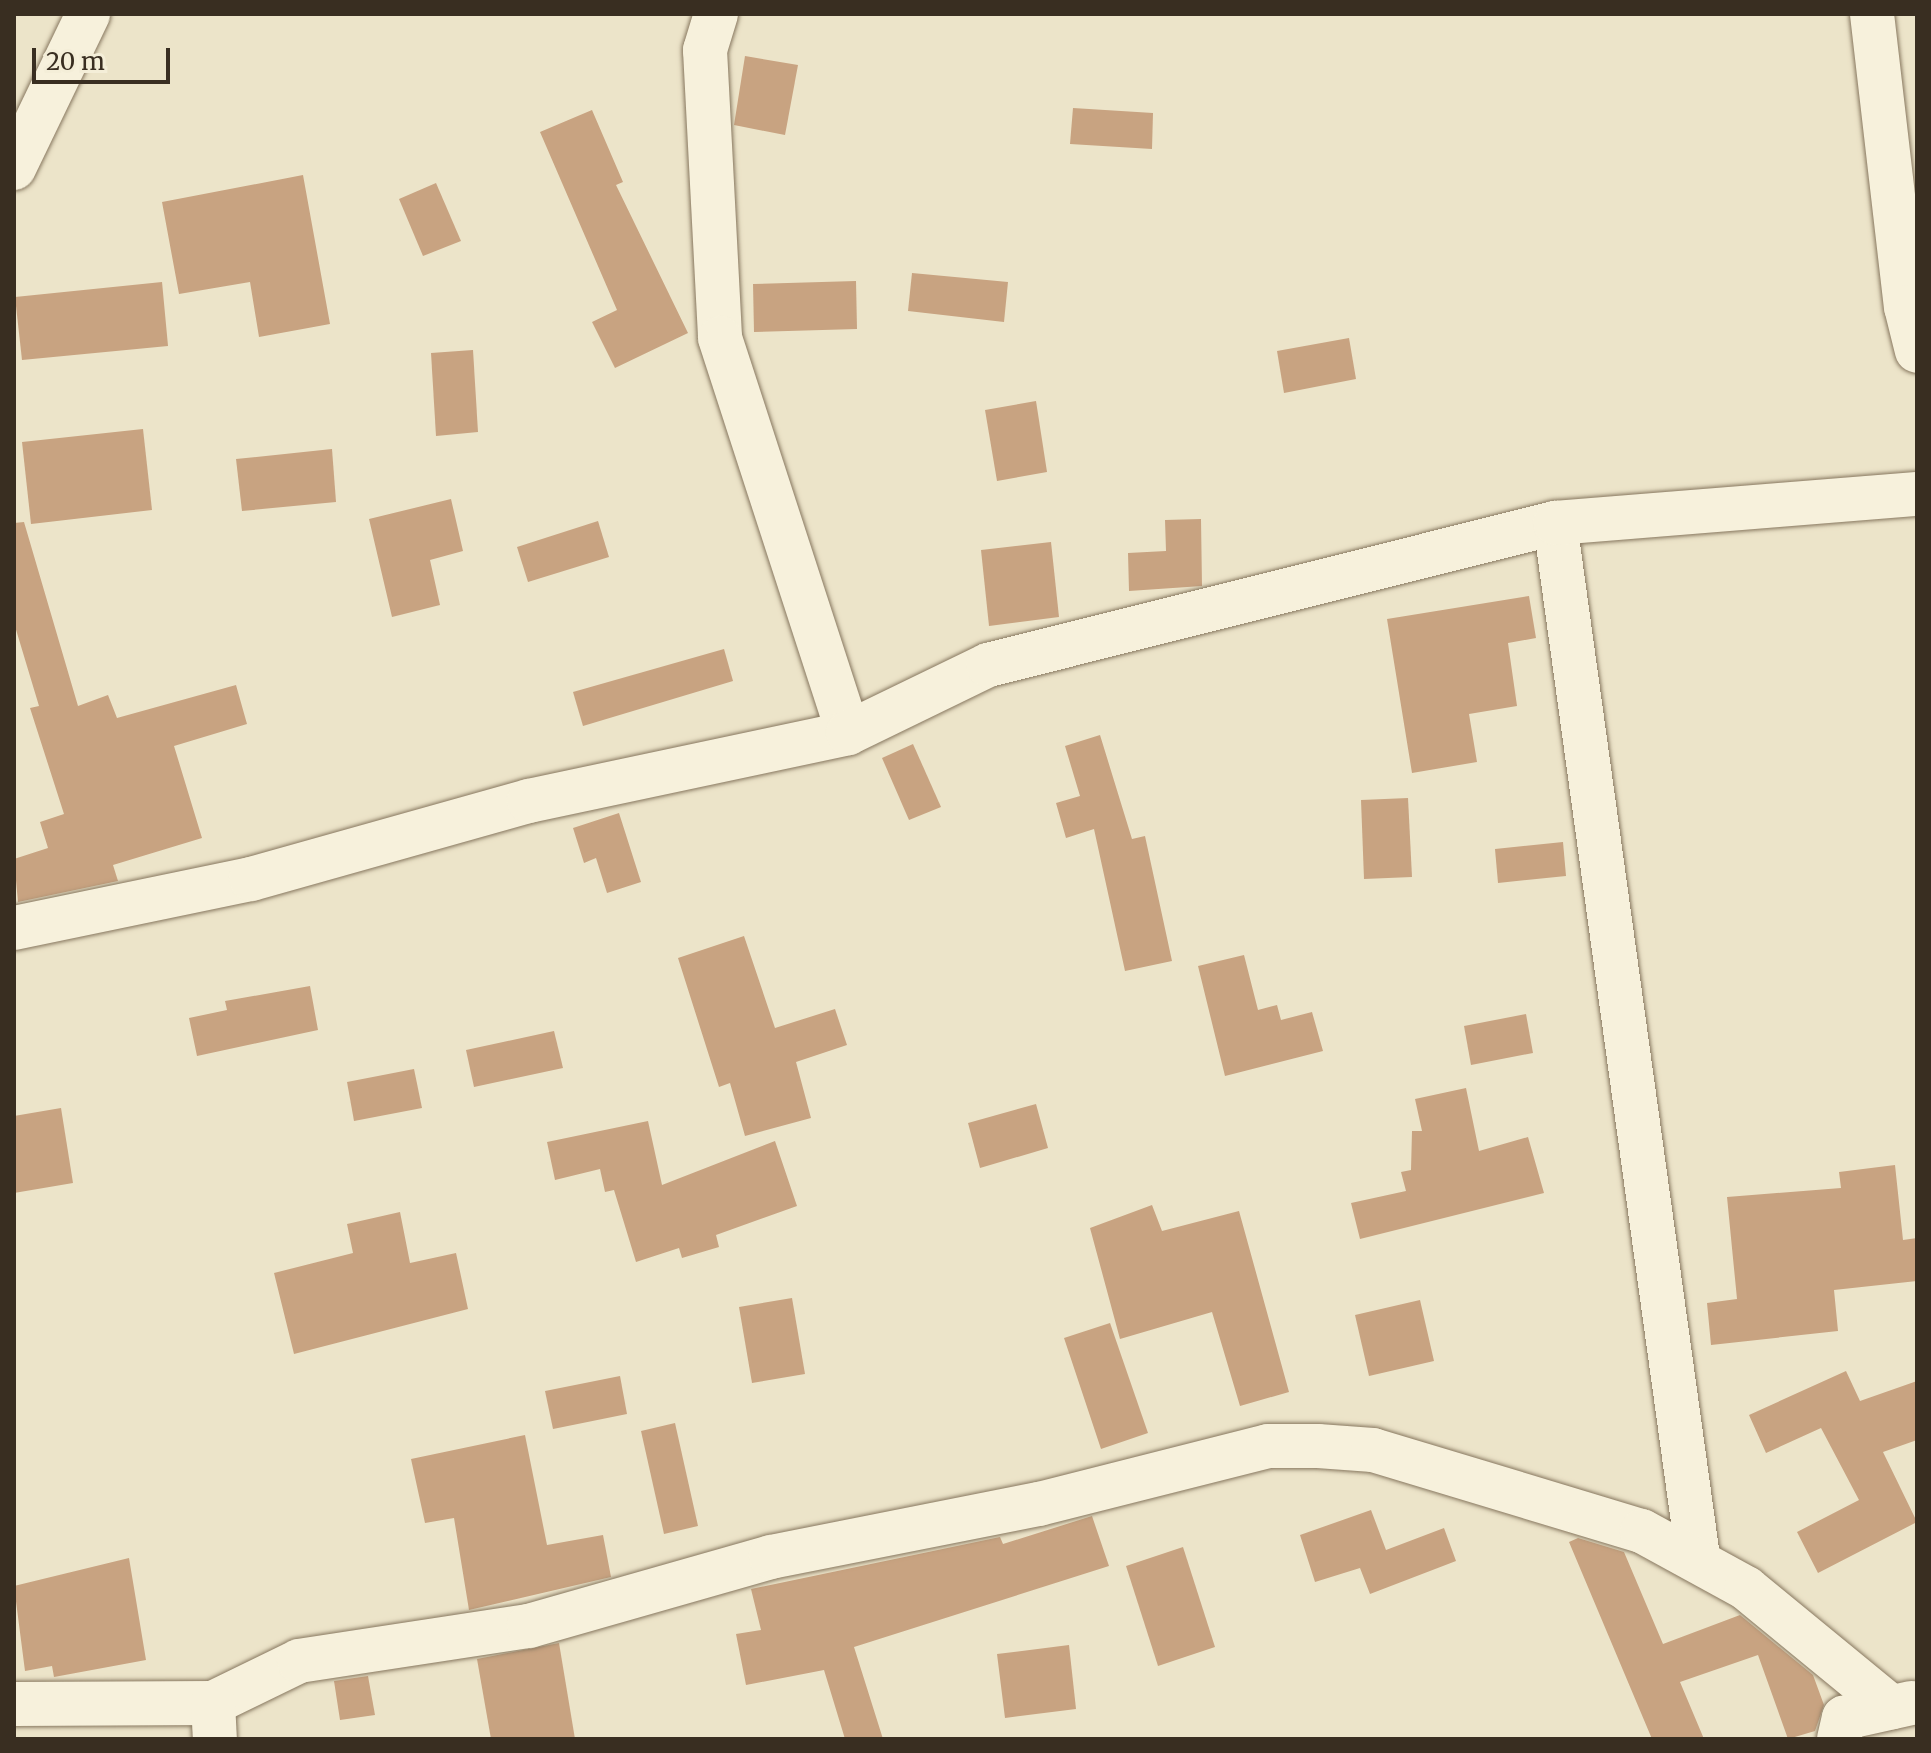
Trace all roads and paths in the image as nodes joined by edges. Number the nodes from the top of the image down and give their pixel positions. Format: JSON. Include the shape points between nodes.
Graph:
{"nodes":[{"id":1,"x":88,"y":14,"type":"edge"},
{"id":2,"x":716,"y":14,"type":"edge"},
{"id":3,"x":1872,"y":14,"type":"edge"},
{"id":4,"x":14,"y":168,"type":"edge"},
{"id":5,"x":1917,"y":351,"type":"edge"},
{"id":6,"x":1917,"y":494,"type":"edge"},
{"id":7,"x":1555,"y":523,"type":"junction"},
{"id":8,"x":848,"y":733,"type":"junction"},
{"id":9,"x":14,"y":928,"type":"edge"},
{"id":10,"x":1698,"y":1558,"type":"junction"},
{"id":11,"x":14,"y":1704,"type":"edge"},
{"id":12,"x":1904,"y":1705,"type":"edge"},
{"id":13,"x":214,"y":1721,"type":"edge"},
{"id":14,"x":1839,"y":1739,"type":"edge"}],
"edges":[{"from":1,"to":4,"type":"street"},
{"from":2,"to":8,"type":"street","via":[[705,50],[720,338]]},
{"from":3,"to":5,"type":"street"},
{"from":6,"to":7,"type":"street"},
{"from":7,"to":8,"type":"street","via":[[988,665]]},
{"from":7,"to":10,"type":"street"},
{"from":8,"to":9,"type":"street","via":[[529,801],[251,879]]},
{"from":10,"to":12,"type":"street"},
{"from":10,"to":13,"type":"street","via":[[1593,1514],[1373,1450],[1268,1446],[1039,1504],[771,1557],[529,1626],[299,1661]]},
{"from":11,"to":13,"type":"street"},
{"from":12,"to":14,"type":"street","via":[[1844,1718]]}]}
